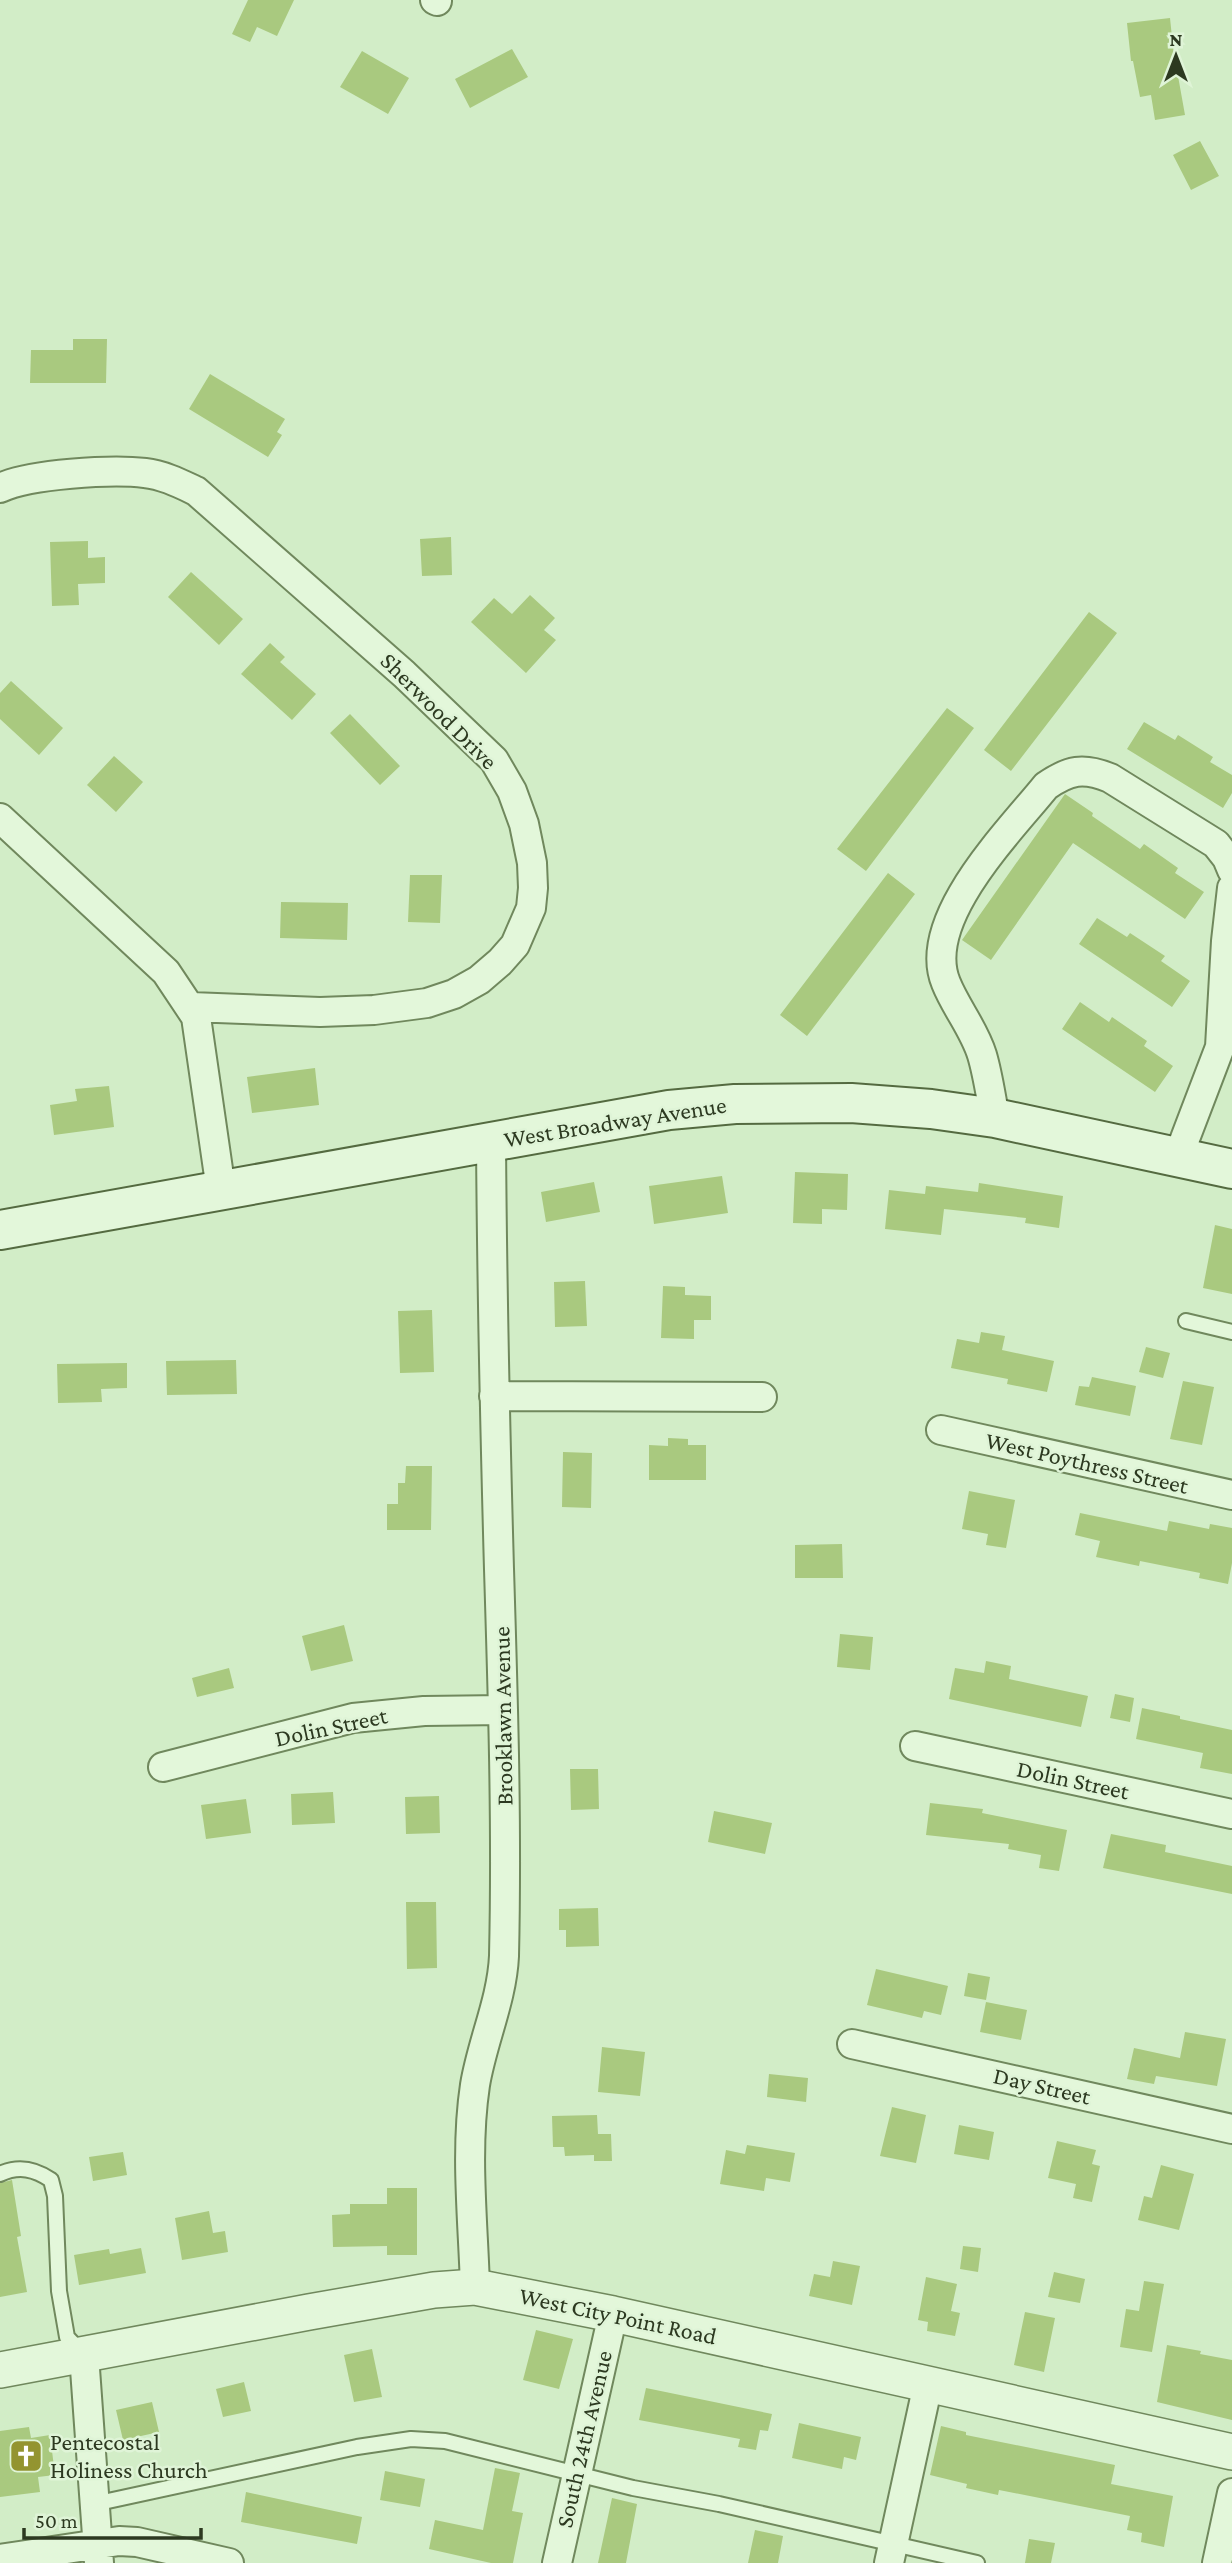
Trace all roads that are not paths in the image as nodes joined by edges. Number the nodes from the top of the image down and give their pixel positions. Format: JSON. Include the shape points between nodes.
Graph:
{"nodes":[{"id":1,"x":0,"y":488,"type":"edge"},
{"id":2,"x":0,"y":818,"type":"edge"},
{"id":3,"x":1232,"y":870,"type":"edge"},
{"id":4,"x":1232,"y":888,"type":"edge"},
{"id":5,"x":191,"y":1007,"type":"junction"},
{"id":6,"x":995,"y":1118,"type":"junction"},
{"id":7,"x":491,"y":1141,"type":"junction"},
{"id":8,"x":1178,"y":1157,"type":"junction"},
{"id":9,"x":1232,"y":1169,"type":"edge"},
{"id":10,"x":221,"y":1190,"type":"junction"},
{"id":11,"x":0,"y":1230,"type":"edge"},
{"id":12,"x":1186,"y":1321,"type":"dead end"},
{"id":13,"x":1232,"y":1332,"type":"edge"},
{"id":14,"x":494,"y":1396,"type":"junction"},
{"id":15,"x":762,"y":1397,"type":"dead end"},
{"id":16,"x":941,"y":1430,"type":"dead end"},
{"id":17,"x":1232,"y":1495,"type":"edge"},
{"id":18,"x":503,"y":1710,"type":"junction"},
{"id":19,"x":915,"y":1746,"type":"dead end"},
{"id":20,"x":163,"y":1767,"type":"dead end"},
{"id":21,"x":1232,"y":1814,"type":"edge"},
{"id":22,"x":852,"y":2044,"type":"dead end"},
{"id":23,"x":1232,"y":2129,"type":"edge"},
{"id":24,"x":0,"y":2174,"type":"edge"},
{"id":25,"x":475,"y":2287,"type":"junction"},
{"id":26,"x":612,"y":2314,"type":"junction"},
{"id":27,"x":84,"y":2355,"type":"junction"},
{"id":28,"x":0,"y":2370,"type":"edge"},
{"id":29,"x":928,"y":2384,"type":"junction"},
{"id":30,"x":1232,"y":2452,"type":"edge"},
{"id":31,"x":577,"y":2474,"type":"junction"},
{"id":32,"x":1232,"y":2493,"type":"edge"},
{"id":33,"x":94,"y":2504,"type":"junction"},
{"id":34,"x":98,"y":2553,"type":"edge"},
{"id":35,"x":891,"y":2554,"type":"edge"},
{"id":36,"x":0,"y":2559,"type":"edge"},
{"id":37,"x":229,"y":2563,"type":"edge"},
{"id":38,"x":556,"y":2563,"type":"edge"},
{"id":39,"x":977,"y":2563,"type":"edge"},
{"id":40,"x":1217,"y":2563,"type":"edge"}],
"edges":[{"from":1,"to":5,"type":"street","name":"Sherwood Drive","via":[[25,479],[145,473],[196,491],[404,674],[494,761],[512,790],[532,863],[531,908],[515,945],[479,980],[428,1003],[374,1010]]},
{"from":2,"to":5,"type":"street","via":[[166,972]]},
{"from":3,"to":6,"type":"street","via":[[1216,844],[1110,778],[1094,771],[1073,771],[1046,786],[971,880],[942,938],[945,982],[982,1055]]},
{"from":4,"to":8,"type":"street","via":[[1220,1047]]},
{"from":5,"to":10,"type":"street"},
{"from":6,"to":7,"type":"main road","name":"West Broadway Avenue","via":[[851,1103],[734,1104],[669,1110]]},
{"from":6,"to":8,"type":"main road","name":"West Broadway Avenue"},
{"from":7,"to":10,"type":"main road","name":"West Broadway Avenue"},
{"from":7,"to":14,"type":"street","name":"Brooklawn Avenue"},
{"from":8,"to":9,"type":"main road","name":"West Broadway Avenue"},
{"from":10,"to":11,"type":"main road","name":"West Broadway Avenue"},
{"from":12,"to":13,"type":"lane"},
{"from":14,"to":15,"type":"street"},
{"from":14,"to":18,"type":"street","name":"Brooklawn Avenue"},
{"from":16,"to":17,"type":"street","name":"West Poythress Street"},
{"from":18,"to":20,"type":"street","name":"Dolin Street","via":[[353,1718]]},
{"from":18,"to":25,"type":"street","name":"Brooklawn Avenue","via":[[504,1961],[472,2109]]},
{"from":19,"to":21,"type":"street","name":"Dolin Street"},
{"from":22,"to":23,"type":"street","name":"Day Street"},
{"from":24,"to":27,"type":"lane","via":[[25,2168],[51,2180],[67,2337]]},
{"from":25,"to":26,"type":"street","name":"West City Point Road"},
{"from":25,"to":27,"type":"street","name":"West City Point Road","via":[[434,2290]]},
{"from":26,"to":29,"type":"street","name":"West City Point Road"},
{"from":26,"to":31,"type":"street","name":"South 24th Avenue"},
{"from":27,"to":28,"type":"street","name":"West City Point Road"},
{"from":27,"to":33,"type":"street"},
{"from":29,"to":30,"type":"street","name":"West City Point Road"},
{"from":29,"to":35,"type":"street"},
{"from":31,"to":33,"type":"lane","via":[[445,2441],[411,2439]]},
{"from":31,"to":35,"type":"lane"},
{"from":31,"to":38,"type":"street","name":"South 24th Avenue"},
{"from":32,"to":40,"type":"street"},
{"from":33,"to":34,"type":"street"},
{"from":34,"to":36,"type":"street"},
{"from":34,"to":37,"type":"street","via":[[137,2542]]},
{"from":35,"to":39,"type":"lane"}]}
